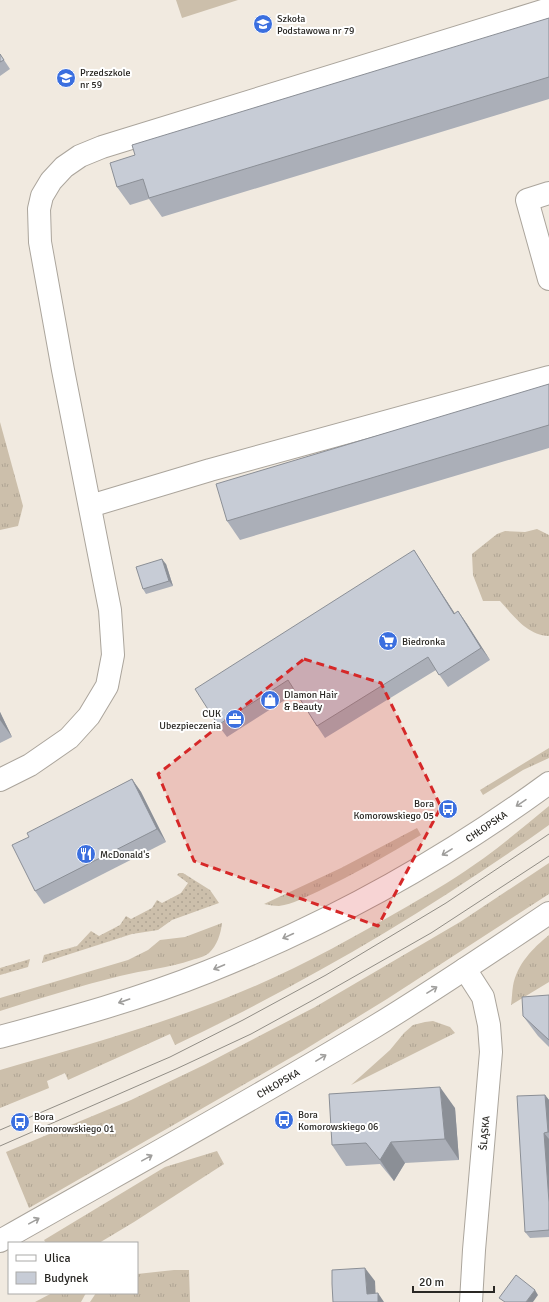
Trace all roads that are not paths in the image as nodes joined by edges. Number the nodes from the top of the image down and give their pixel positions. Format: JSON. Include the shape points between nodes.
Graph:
{"nodes":[{"id":1,"x":549,"y":9,"type":"edge"},
{"id":2,"x":549,"y":193,"type":"edge"},
{"id":3,"x":549,"y":279,"type":"edge"},
{"id":4,"x":549,"y":377,"type":"edge"},
{"id":5,"x":90,"y":506,"type":"junction"},
{"id":6,"x":0,"y":780,"type":"edge"},
{"id":7,"x":549,"y":783,"type":"edge"},
{"id":8,"x":549,"y":913,"type":"edge"},
{"id":9,"x":465,"y":969,"type":"junction"},
{"id":10,"x":0,"y":1037,"type":"edge"},
{"id":11,"x":0,"y":1241,"type":"edge"},
{"id":12,"x":471,"y":1302,"type":"edge"}],
"edges":[{"from":1,"to":5,"type":"street","via":[[102,147],[80,156],[51,181],[42,196],[39,209],[40,242]]},
{"from":2,"to":3,"type":"street","via":[[527,200]]},
{"from":4,"to":5,"type":"street","via":[[210,470]]},
{"from":5,"to":6,"type":"street","via":[[110,610],[113,655],[107,686],[88,716],[69,738],[30,765]]},
{"from":7,"to":10,"type":"street","name":"CHŁOPSKA","one_way":true,"via":[[410,875],[255,952],[126,1001]]},
{"from":8,"to":9,"type":"street","name":"CHŁOPSKA"},
{"from":11,"to":9,"type":"street","name":"CHŁOPSKA","one_way":true,"via":[[290,1077]]},
{"from":9,"to":12,"type":"street","name":"ŚLĄSKA","via":[[483,998],[491,1052]]}]}
